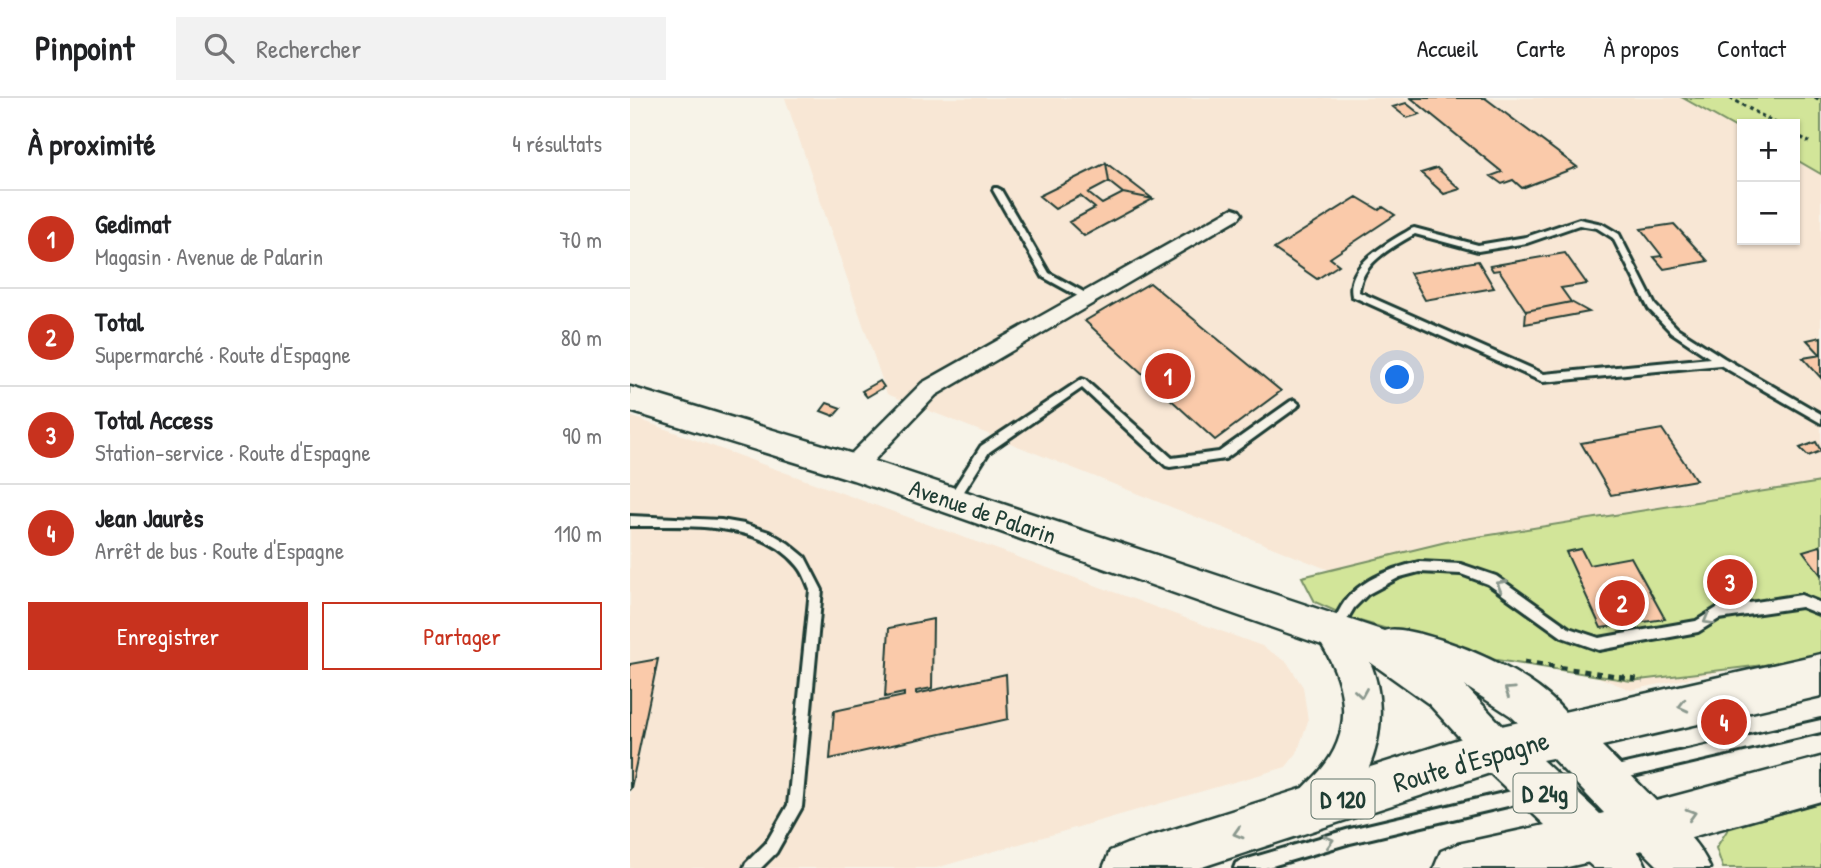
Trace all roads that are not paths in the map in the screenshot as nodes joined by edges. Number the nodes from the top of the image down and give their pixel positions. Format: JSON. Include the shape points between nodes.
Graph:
{"nodes":[{"id":1,"x":996,"y":190,"type":"dead end"},
{"id":2,"x":1233,"y":214,"type":"dead end"},
{"id":3,"x":1088,"y":298,"type":"junction"},
{"id":4,"x":1721,"y":361,"type":"junction"},
{"id":5,"x":630,"y":399,"type":"edge"},
{"id":6,"x":1294,"y":404,"type":"dead end"},
{"id":7,"x":1821,"y":419,"type":"edge"},
{"id":8,"x":853,"y":467,"type":"junction"},
{"id":9,"x":952,"y":500,"type":"junction"},
{"id":10,"x":630,"y":521,"type":"edge"},
{"id":11,"x":1821,"y":609,"type":"edge"},
{"id":12,"x":1334,"y":631,"type":"junction"},
{"id":13,"x":1377,"y":646,"type":"junction"},
{"id":14,"x":1821,"y":675,"type":"edge"},
{"id":15,"x":1821,"y":726,"type":"edge"},
{"id":16,"x":1561,"y":736,"type":"junction"},
{"id":17,"x":1497,"y":749,"type":"junction"},
{"id":18,"x":1595,"y":779,"type":"junction"},
{"id":19,"x":1821,"y":779,"type":"edge"},
{"id":20,"x":1549,"y":790,"type":"junction"},
{"id":21,"x":1292,"y":816,"type":"junction"},
{"id":22,"x":1648,"y":826,"type":"junction"},
{"id":23,"x":1592,"y":838,"type":"junction"},
{"id":24,"x":751,"y":868,"type":"edge"},
{"id":25,"x":1128,"y":868,"type":"edge"},
{"id":26,"x":1241,"y":868,"type":"edge"},
{"id":27,"x":1458,"y":868,"type":"edge"},
{"id":28,"x":1626,"y":868,"type":"edge"},
{"id":29,"x":1689,"y":868,"type":"edge"}],
"edges":[{"from":1,"to":3,"type":"lane","via":[[1046,275]]},
{"from":2,"to":3,"type":"street"},
{"from":3,"to":8,"type":"street","via":[[929,389]]},
{"from":4,"to":4,"type":"lane","via":[[1544,378],[1355,294],[1353,284],[1390,245],[1414,231],[1478,248],[1527,240],[1580,222],[1600,226],[1616,236],[1652,307],[1674,330]]},
{"from":4,"to":7,"type":"lane"},
{"from":5,"to":8,"type":"main road","name":"Avenue de Palarin","number":"D 24g"},
{"from":6,"to":9,"type":"lane","via":[[1221,456],[1170,463],[1082,383],[985,449]]},
{"from":8,"to":9,"type":"main road","name":"Avenue de Palarin","number":"D 24g"},
{"from":9,"to":12,"type":"main road","name":"Avenue de Palarin","number":"D 24g"},
{"from":10,"to":24,"type":"lane","via":[[732,525],[772,538],[802,561],[816,590],[795,807],[771,848]]},
{"from":11,"to":12,"type":"lane","one_way":true,"via":[[1801,601],[1728,612],[1698,626],[1599,644],[1566,633],[1492,580],[1461,569],[1419,567],[1364,590]]},
{"from":12,"to":13,"type":"main road","name":"Avenue de Palarin","number":"D 24g"},
{"from":12,"to":21,"type":"main road","one_way":true,"via":[[1355,665],[1363,726],[1357,749],[1332,790]]},
{"from":16,"to":13,"type":"main road","name":"Avenue de Palarin","number":"D 24g","one_way":true,"via":[[1535,709],[1477,671],[1422,650]]},
{"from":13,"to":17,"type":"main road","name":"Avenue de Palarin","number":"D 24g","via":[[1451,695]]},
{"from":14,"to":16,"type":"main road","name":"Route d'Espagne","number":"D 120","one_way":true},
{"from":15,"to":18,"type":"lane"},
{"from":16,"to":17,"type":"main road","name":"Route d'Espagne","number":"D 120"},
{"from":16,"to":18,"type":"main road"},
{"from":17,"to":20,"type":"main road","number":"D 24g"},
{"from":17,"to":21,"type":"main road","name":"Route d'Espagne","number":"D 120"},
{"from":18,"to":22,"type":"main road"},
{"from":22,"to":19,"type":"main road","one_way":true},
{"from":20,"to":23,"type":"main road","number":"D 24g"},
{"from":26,"to":20,"type":"lane","one_way":true,"via":[[1350,836]]},
{"from":21,"to":25,"type":"main road","name":"Route d'Espagne","number":"D 120","one_way":true},
{"from":22,"to":23,"type":"main road"},
{"from":22,"to":29,"type":"main road"},
{"from":23,"to":27,"type":"main road"},
{"from":23,"to":28,"type":"main road"}]}
